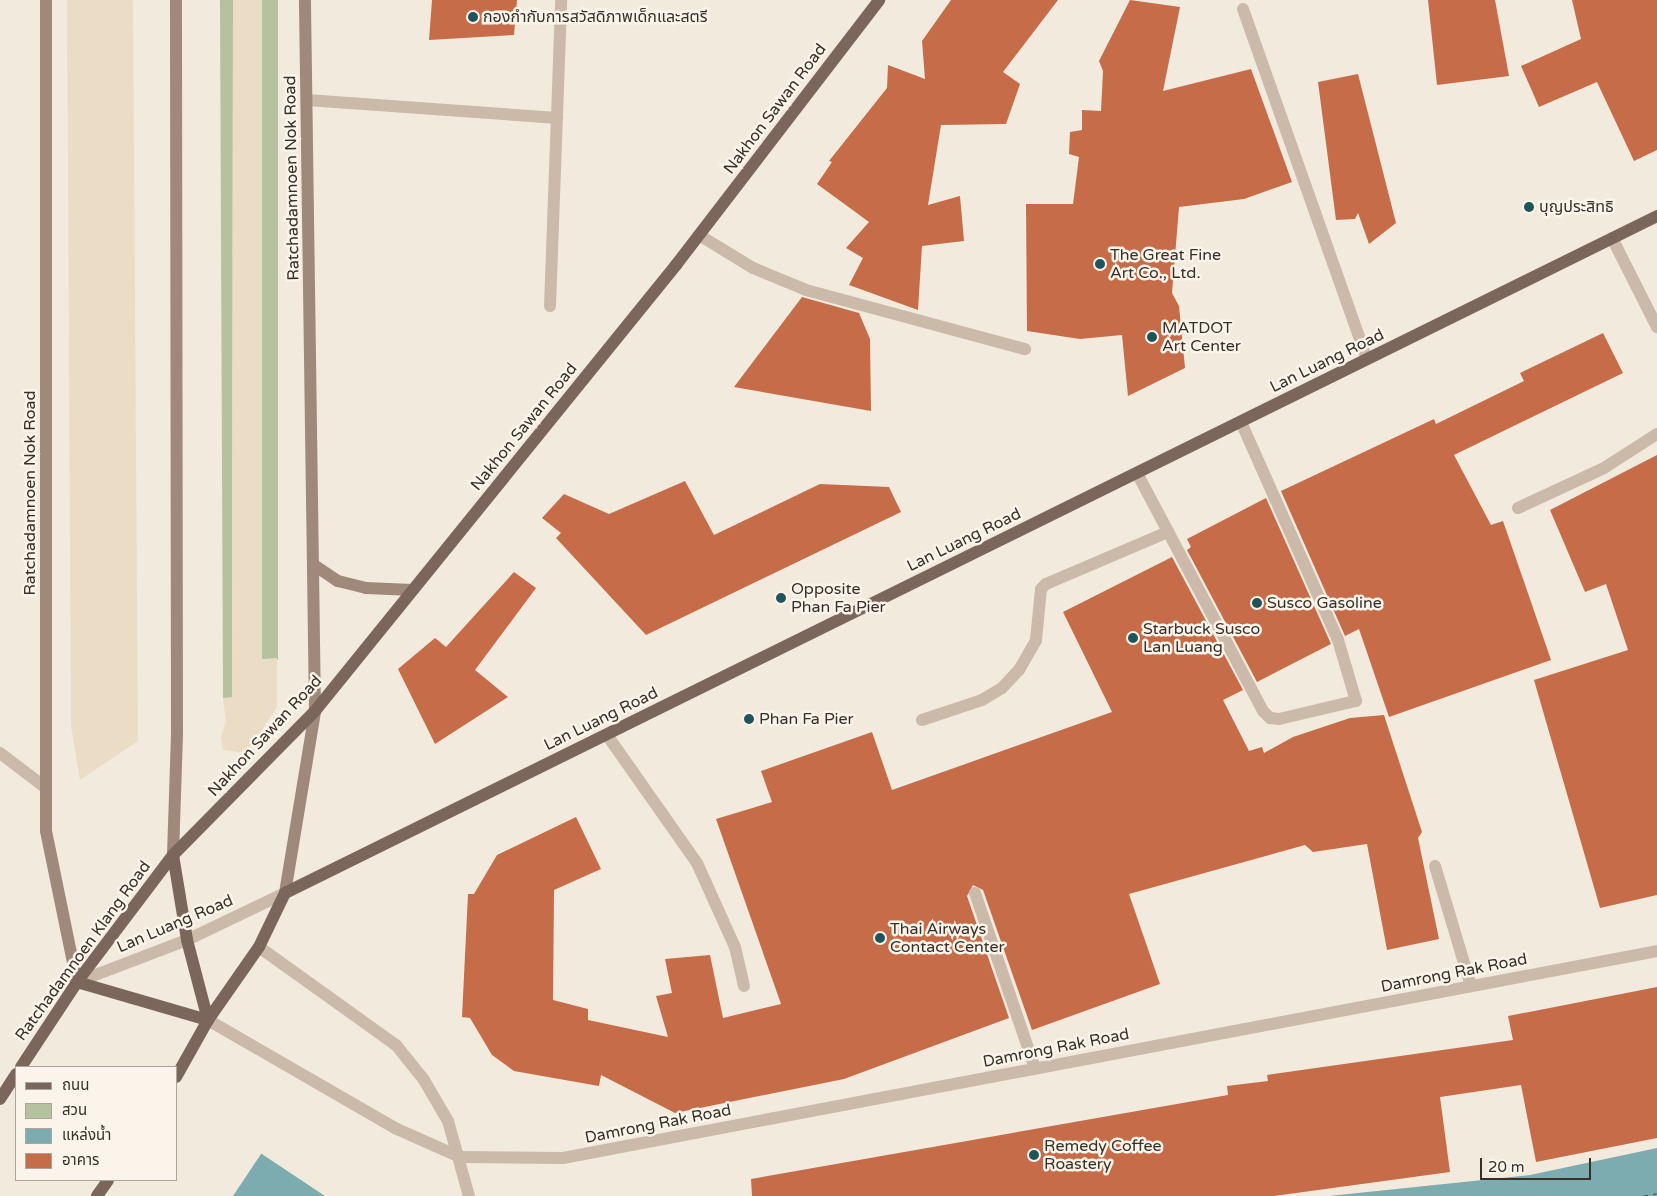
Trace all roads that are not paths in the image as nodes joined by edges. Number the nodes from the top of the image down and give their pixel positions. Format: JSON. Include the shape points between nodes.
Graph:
{"nodes":[{"id":1,"x":46,"y":0,"type":"edge"},
{"id":2,"x":176,"y":0,"type":"edge"},
{"id":3,"x":305,"y":0,"type":"edge"},
{"id":4,"x":561,"y":0,"type":"edge"},
{"id":5,"x":879,"y":0,"type":"edge"},
{"id":6,"x":1242,"y":9,"type":"dead end"},
{"id":7,"x":307,"y":100,"type":"junction"},
{"id":8,"x":557,"y":118,"type":"junction"},
{"id":9,"x":1657,"y":216,"type":"edge"},
{"id":10,"x":699,"y":235,"type":"junction"},
{"id":11,"x":1612,"y":238,"type":"junction"},
{"id":12,"x":550,"y":306,"type":"dead end"},
{"id":13,"x":1657,"y":327,"type":"edge"},
{"id":14,"x":1025,"y":349,"type":"dead end"},
{"id":15,"x":1367,"y":359,"type":"junction"},
{"id":16,"x":1242,"y":422,"type":"junction"},
{"id":17,"x":1657,"y":434,"type":"edge"},
{"id":18,"x":1137,"y":473,"type":"junction"},
{"id":19,"x":1518,"y":508,"type":"dead end"},
{"id":20,"x":1168,"y":532,"type":"junction"},
{"id":21,"x":314,"y":565,"type":"junction"},
{"id":22,"x":412,"y":590,"type":"junction"},
{"id":23,"x":315,"y":711,"type":"junction"},
{"id":24,"x":922,"y":720,"type":"dead end"},
{"id":25,"x":607,"y":735,"type":"junction"},
{"id":26,"x":0,"y":753,"type":"edge"},
{"id":27,"x":46,"y":788,"type":"junction"},
{"id":28,"x":173,"y":855,"type":"junction"},
{"id":29,"x":1435,"y":866,"type":"dead end"},
{"id":30,"x":975,"y":892,"type":"dead end"},
{"id":31,"x":286,"y":893,"type":"junction"},
{"id":32,"x":187,"y":940,"type":"junction"},
{"id":33,"x":259,"y":947,"type":"junction"},
{"id":34,"x":1657,"y":951,"type":"edge"},
{"id":35,"x":77,"y":982,"type":"junction"},
{"id":36,"x":744,"y":986,"type":"dead end"},
{"id":37,"x":1471,"y":986,"type":"junction"},
{"id":38,"x":208,"y":1020,"type":"junction"},
{"id":39,"x":22,"y":1066,"type":"edge"},
{"id":40,"x":1034,"y":1068,"type":"junction"},
{"id":41,"x":178,"y":1073,"type":"edge"},
{"id":42,"x":15,"y":1076,"type":"edge"},
{"id":43,"x":0,"y":1099,"type":"edge"},
{"id":44,"x":460,"y":1157,"type":"junction"},
{"id":45,"x":107,"y":1181,"type":"edge"},
{"id":46,"x":97,"y":1196,"type":"edge"},
{"id":47,"x":469,"y":1196,"type":"edge"}],
"edges":[{"from":1,"to":27,"type":"main road","name":"Ratchadamnoen Nok Road"},
{"from":2,"to":28,"type":"main road","via":[[177,735]]},
{"from":3,"to":7,"type":"main road","name":"Ratchadamnoen Nok Road"},
{"from":4,"to":8,"type":"street"},
{"from":5,"to":10,"type":"main road","name":"Nakhon Sawan Road"},
{"from":6,"to":15,"type":"street"},
{"from":7,"to":8,"type":"street"},
{"from":7,"to":21,"type":"main road","name":"Ratchadamnoen Nok Road"},
{"from":8,"to":12,"type":"street"},
{"from":9,"to":11,"type":"main road","name":"Lan Luang Road"},
{"from":10,"to":14,"type":"street","via":[[753,268],[806,290]]},
{"from":10,"to":22,"type":"main road","name":"Nakhon Sawan Road"},
{"from":11,"to":13,"type":"street"},
{"from":11,"to":15,"type":"main road","name":"Lan Luang Road"},
{"from":15,"to":16,"type":"main road","name":"Lan Luang Road"},
{"from":16,"to":18,"type":"main road","name":"Lan Luang Road"},
{"from":16,"to":20,"type":"street","via":[[1338,640],[1356,701],[1295,716],[1270,718],[1259,706]]},
{"from":17,"to":19,"type":"street","via":[[1604,468]]},
{"from":18,"to":20,"type":"street"},
{"from":18,"to":25,"type":"main road","name":"Lan Luang Road"},
{"from":20,"to":24,"type":"street","via":[[1046,584],[1041,589],[1036,640],[1019,670],[1002,688],[982,700]]},
{"from":21,"to":22,"type":"main road","via":[[338,582],[366,588]]},
{"from":21,"to":23,"type":"main road","name":"Ratchadamnoen Nok Road"},
{"from":22,"to":23,"type":"main road","name":"Nakhon Sawan Road"},
{"from":23,"to":28,"type":"main road","name":"Nakhon Sawan Road"},
{"from":23,"to":31,"type":"main road","name":"Ratchadamnoen Nok Road"},
{"from":25,"to":31,"type":"main road","name":"Lan Luang Road"},
{"from":25,"to":36,"type":"street","via":[[697,863],[735,947]]},
{"from":26,"to":27,"type":"street"},
{"from":27,"to":35,"type":"main road","name":"Ratchadamnoen Nok Road","via":[[46,831]]},
{"from":28,"to":32,"type":"main road"},
{"from":28,"to":35,"type":"main road","name":"Ratchadamnoen Klang Road"},
{"from":29,"to":37,"type":"street"},
{"from":30,"to":40,"type":"street"},
{"from":31,"to":32,"type":"street","name":"Lan Luang Road"},
{"from":31,"to":33,"type":"main road"},
{"from":32,"to":35,"type":"street","name":"Lan Luang Road"},
{"from":32,"to":38,"type":"main road"},
{"from":33,"to":38,"type":"main road"},
{"from":33,"to":44,"type":"street","via":[[396,1045],[424,1080],[448,1121]]},
{"from":34,"to":37,"type":"street","name":"Damrong Rak Road"},
{"from":35,"to":38,"type":"main road"},
{"from":35,"to":39,"type":"main road","name":"Ratchadamnoen Klang Road"},
{"from":37,"to":40,"type":"street","name":"Damrong Rak Road"},
{"from":38,"to":41,"type":"main road"},
{"from":38,"to":44,"type":"street","name":"Damrong Rak Road","via":[[397,1129]]},
{"from":40,"to":44,"type":"street","name":"Damrong Rak Road","via":[[563,1158]]},
{"from":42,"to":43,"type":"main road"},
{"from":44,"to":47,"type":"street"},
{"from":45,"to":46,"type":"main road"}]}
